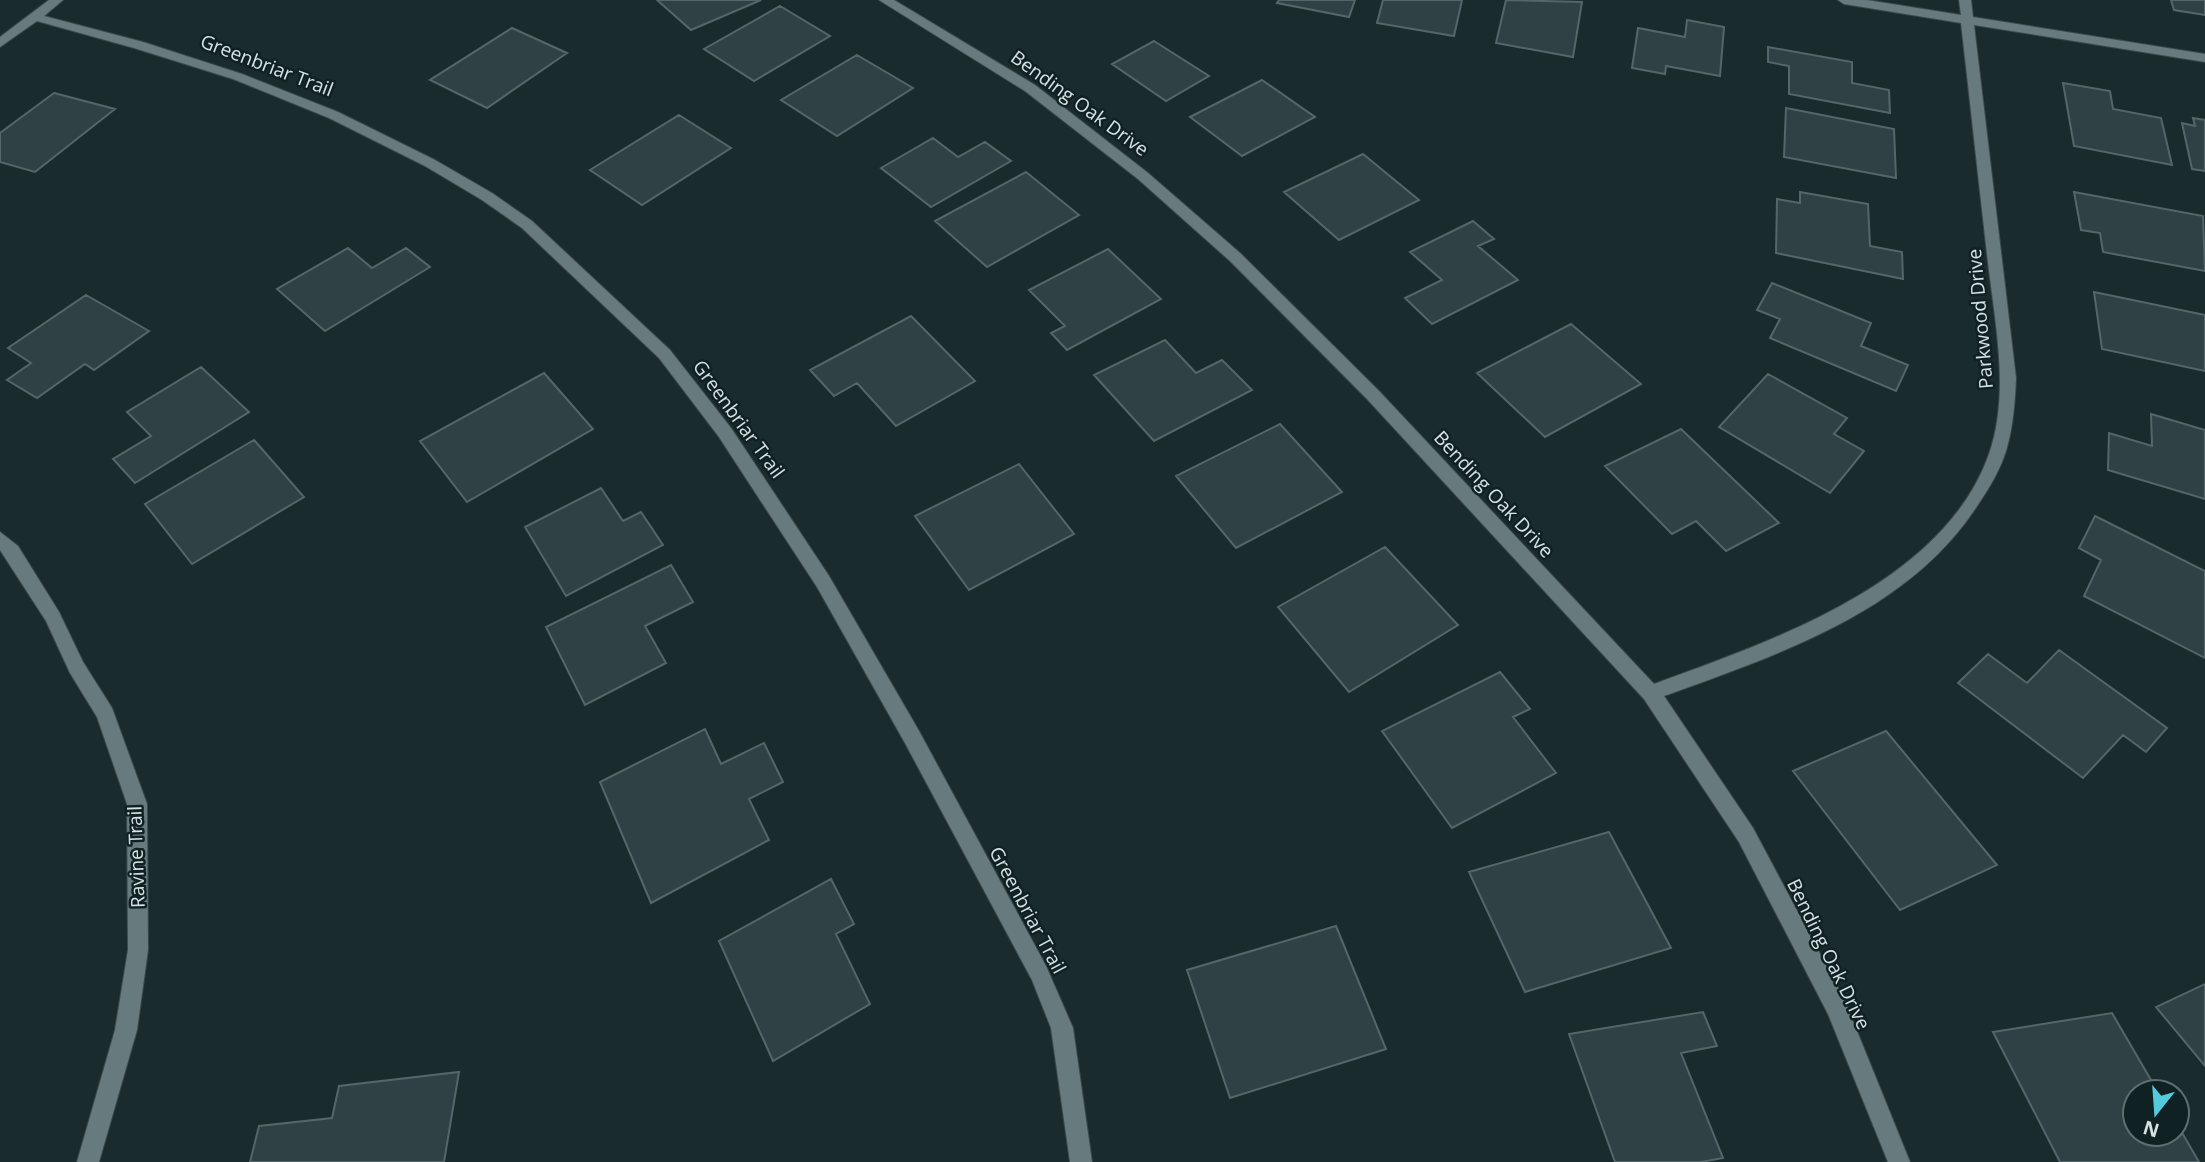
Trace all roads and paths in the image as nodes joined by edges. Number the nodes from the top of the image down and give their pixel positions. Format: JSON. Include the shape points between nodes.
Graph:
{"nodes":[{"id":1,"x":57,"y":0,"type":"edge"},
{"id":2,"x":886,"y":0,"type":"edge"},
{"id":3,"x":1844,"y":0,"type":"edge"},
{"id":4,"x":1965,"y":0,"type":"edge"},
{"id":5,"x":35,"y":17,"type":"junction"},
{"id":6,"x":1967,"y":20,"type":"junction"},
{"id":7,"x":0,"y":43,"type":"edge"},
{"id":8,"x":2205,"y":58,"type":"edge"},
{"id":9,"x":0,"y":539,"type":"edge"},
{"id":10,"x":1651,"y":693,"type":"junction"},
{"id":11,"x":88,"y":1162,"type":"edge"},
{"id":12,"x":1081,"y":1162,"type":"edge"},
{"id":13,"x":1899,"y":1162,"type":"edge"}],
"edges":[{"from":1,"to":5,"type":"street"},
{"from":2,"to":10,"type":"street","name":"Bending Oak Drive","via":[[1030,88],[1143,176],[1235,257],[1373,395]]},
{"from":3,"to":6,"type":"street"},
{"from":4,"to":6,"type":"street","name":"Parkwood Drive"},
{"from":5,"to":7,"type":"street"},
{"from":5,"to":12,"type":"street","name":"Greenbriar Trail","via":[[232,72],[391,141],[466,183],[540,234],[669,358],[752,471],[836,602],[1040,973],[1062,1027]]},
{"from":6,"to":8,"type":"street"},
{"from":6,"to":10,"type":"street","name":"Parkwood Drive","via":[[2008,378],[2006,418],[1989,474],[1947,534],[1899,579],[1743,659]]},
{"from":9,"to":11,"type":"street","name":"Ravine Trail","via":[[53,617],[105,715],[137,804],[138,950],[126,1030]]},
{"from":10,"to":13,"type":"street","name":"Bending Oak Drive","via":[[1746,835],[1836,1007]]}]}
